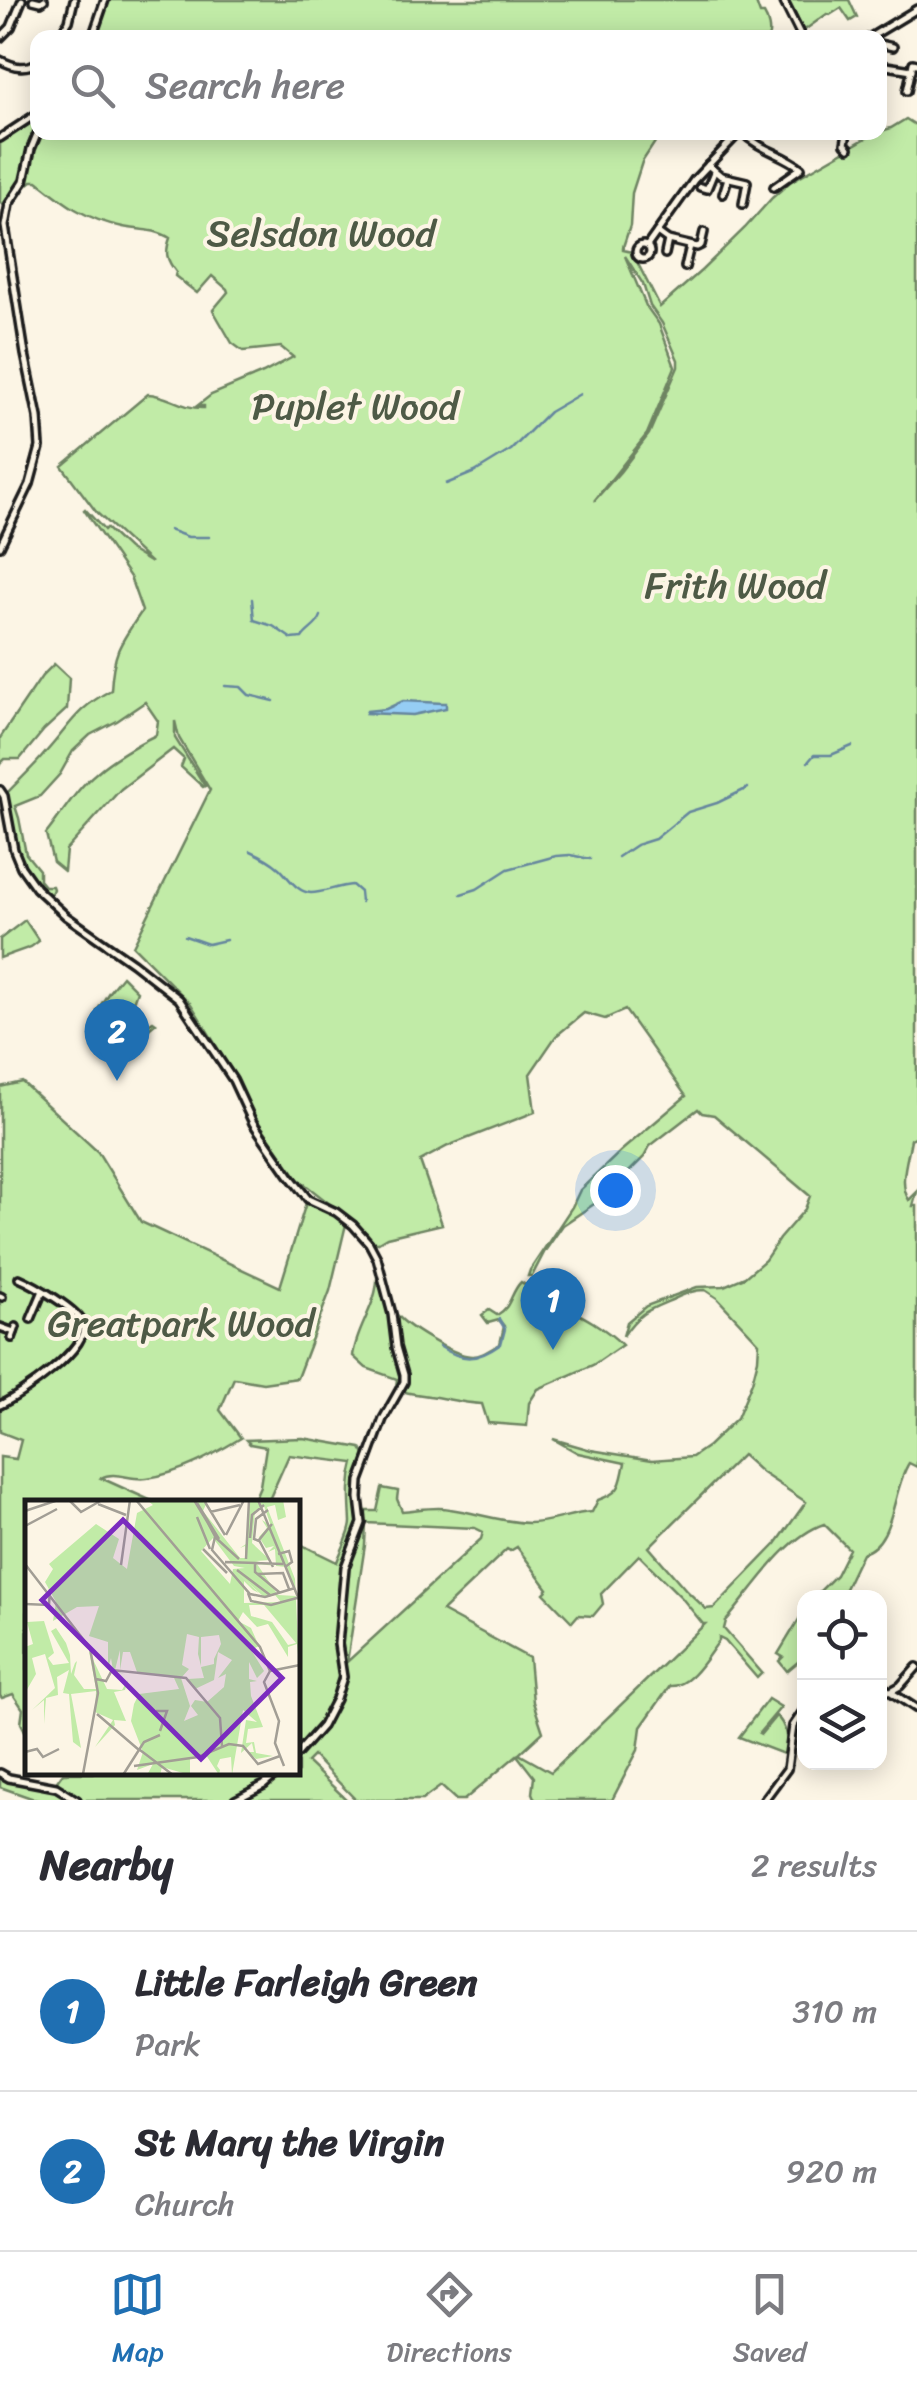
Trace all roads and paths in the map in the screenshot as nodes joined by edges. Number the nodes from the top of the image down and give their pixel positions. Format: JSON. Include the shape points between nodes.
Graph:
{"nodes":[{"id":1,"x":22,"y":0,"type":"edge"},
{"id":2,"x":33,"y":0,"type":"edge"},
{"id":3,"x":44,"y":0,"type":"edge"},
{"id":4,"x":74,"y":0,"type":"edge"},
{"id":5,"x":105,"y":0,"type":"edge"},
{"id":6,"x":784,"y":0,"type":"edge"},
{"id":7,"x":912,"y":2,"type":"edge"},
{"id":8,"x":916,"y":10,"type":"edge"},
{"id":9,"x":63,"y":30,"type":"edge"},
{"id":10,"x":95,"y":30,"type":"edge"},
{"id":11,"x":798,"y":30,"type":"edge"},
{"id":12,"x":882,"y":30,"type":"edge"},
{"id":13,"x":0,"y":38,"type":"edge"},
{"id":14,"x":887,"y":46,"type":"edge"},
{"id":15,"x":892,"y":47,"type":"dead end"},
{"id":16,"x":4,"y":64,"type":"edge"},
{"id":17,"x":917,"y":64,"type":"edge"},
{"id":18,"x":887,"y":65,"type":"edge"},
{"id":19,"x":30,"y":66,"type":"edge"},
{"id":20,"x":912,"y":70,"type":"junction"},
{"id":21,"x":913,"y":81,"type":"edge"},
{"id":22,"x":907,"y":90,"type":"dead end"},
{"id":23,"x":30,"y":119,"type":"edge"},
{"id":24,"x":0,"y":138,"type":"edge"},
{"id":25,"x":34,"y":140,"type":"edge"},
{"id":26,"x":733,"y":140,"type":"edge"},
{"id":27,"x":749,"y":140,"type":"edge"},
{"id":28,"x":845,"y":140,"type":"edge"},
{"id":29,"x":849,"y":148,"type":"dead end"},
{"id":30,"x":708,"y":165,"type":"junction"},
{"id":31,"x":714,"y":172,"type":"junction"},
{"id":32,"x":733,"y":176,"type":"junction"},
{"id":33,"x":700,"y":188,"type":"dead end"},
{"id":34,"x":774,"y":188,"type":"dead end"},
{"id":35,"x":724,"y":194,"type":"dead end"},
{"id":36,"x":743,"y":204,"type":"dead end"},
{"id":37,"x":674,"y":206,"type":"junction"},
{"id":38,"x":687,"y":210,"type":"dead end"},
{"id":39,"x":656,"y":232,"type":"junction"},
{"id":40,"x":704,"y":232,"type":"dead end"},
{"id":41,"x":668,"y":240,"type":"junction"},
{"id":42,"x":647,"y":246,"type":"dead end"},
{"id":43,"x":690,"y":246,"type":"junction"},
{"id":44,"x":656,"y":247,"type":"dead end"},
{"id":45,"x":685,"y":266,"type":"dead end"},
{"id":46,"x":0,"y":546,"type":"edge"},
{"id":47,"x":0,"y":790,"type":"edge"},
{"id":48,"x":20,"y":1278,"type":"dead end"},
{"id":49,"x":42,"y":1293,"type":"junction"},
{"id":50,"x":31,"y":1319,"type":"dead end"},
{"id":51,"x":0,"y":1327,"type":"edge"},
{"id":52,"x":14,"y":1332,"type":"dead end"},
{"id":53,"x":0,"y":1405,"type":"edge"},
{"id":54,"x":917,"y":1666,"type":"edge"},
{"id":55,"x":900,"y":1686,"type":"junction"},
{"id":56,"x":887,"y":1689,"type":"edge"},
{"id":57,"x":890,"y":1691,"type":"junction"},
{"id":58,"x":901,"y":1698,"type":"junction"},
{"id":59,"x":917,"y":1709,"type":"edge"},
{"id":60,"x":797,"y":1720,"type":"edge"},
{"id":61,"x":300,"y":1751,"type":"edge"},
{"id":62,"x":0,"y":1773,"type":"edge"},
{"id":63,"x":276,"y":1775,"type":"edge"},
{"id":64,"x":76,"y":1800,"type":"edge"},
{"id":65,"x":236,"y":1800,"type":"edge"},
{"id":66,"x":764,"y":1800,"type":"edge"}],
"edges":[{"from":1,"to":13,"type":"street"},
{"from":2,"to":3,"type":"street"},
{"from":4,"to":9,"type":"street"},
{"from":5,"to":10,"type":"street"},
{"from":6,"to":11,"type":"street"},
{"from":7,"to":8,"type":"street"},
{"from":8,"to":12,"type":"street"},
{"from":14,"to":15,"type":"street"},
{"from":16,"to":19,"type":"street"},
{"from":17,"to":20,"type":"street"},
{"from":18,"to":20,"type":"street"},
{"from":20,"to":21,"type":"street"},
{"from":21,"to":22,"type":"street"},
{"from":23,"to":24,"type":"street"},
{"from":25,"to":46,"type":"street","via":[[5,226],[39,457]]},
{"from":26,"to":30,"type":"street"},
{"from":27,"to":34,"type":"street","via":[[801,168]]},
{"from":28,"to":29,"type":"street"},
{"from":30,"to":31,"type":"street"},
{"from":30,"to":37,"type":"street"},
{"from":31,"to":32,"type":"street"},
{"from":31,"to":33,"type":"street","via":[[708,189]]},
{"from":32,"to":35,"type":"street"},
{"from":32,"to":36,"type":"street","via":[[749,181]]},
{"from":37,"to":38,"type":"street"},
{"from":37,"to":39,"type":"street"},
{"from":39,"to":41,"type":"street"},
{"from":39,"to":42,"type":"street"},
{"from":40,"to":43,"type":"street","via":[[701,245]]},
{"from":41,"to":43,"type":"street"},
{"from":41,"to":44,"type":"street","via":[[666,252]]},
{"from":43,"to":45,"type":"street"},
{"from":47,"to":61,"type":"street","via":[[14,850],[36,888],[179,999],[302,1192],[353,1225],[374,1251],[404,1375],[360,1481],[362,1522],[345,1567],[338,1644],[343,1677],[322,1726]]},
{"from":48,"to":49,"type":"street"},
{"from":49,"to":50,"type":"street"},
{"from":49,"to":53,"type":"street","via":[[64,1302],[81,1320],[82,1336],[61,1362]]},
{"from":51,"to":52,"type":"street"},
{"from":54,"to":55,"type":"street"},
{"from":55,"to":57,"type":"street"},
{"from":55,"to":58,"type":"street"},
{"from":56,"to":57,"type":"street"},
{"from":57,"to":58,"type":"street"},
{"from":58,"to":59,"type":"street"},
{"from":60,"to":66,"type":"street","via":[[787,1769]]},
{"from":62,"to":64,"type":"street","via":[[56,1787]]},
{"from":63,"to":65,"type":"street"}]}
